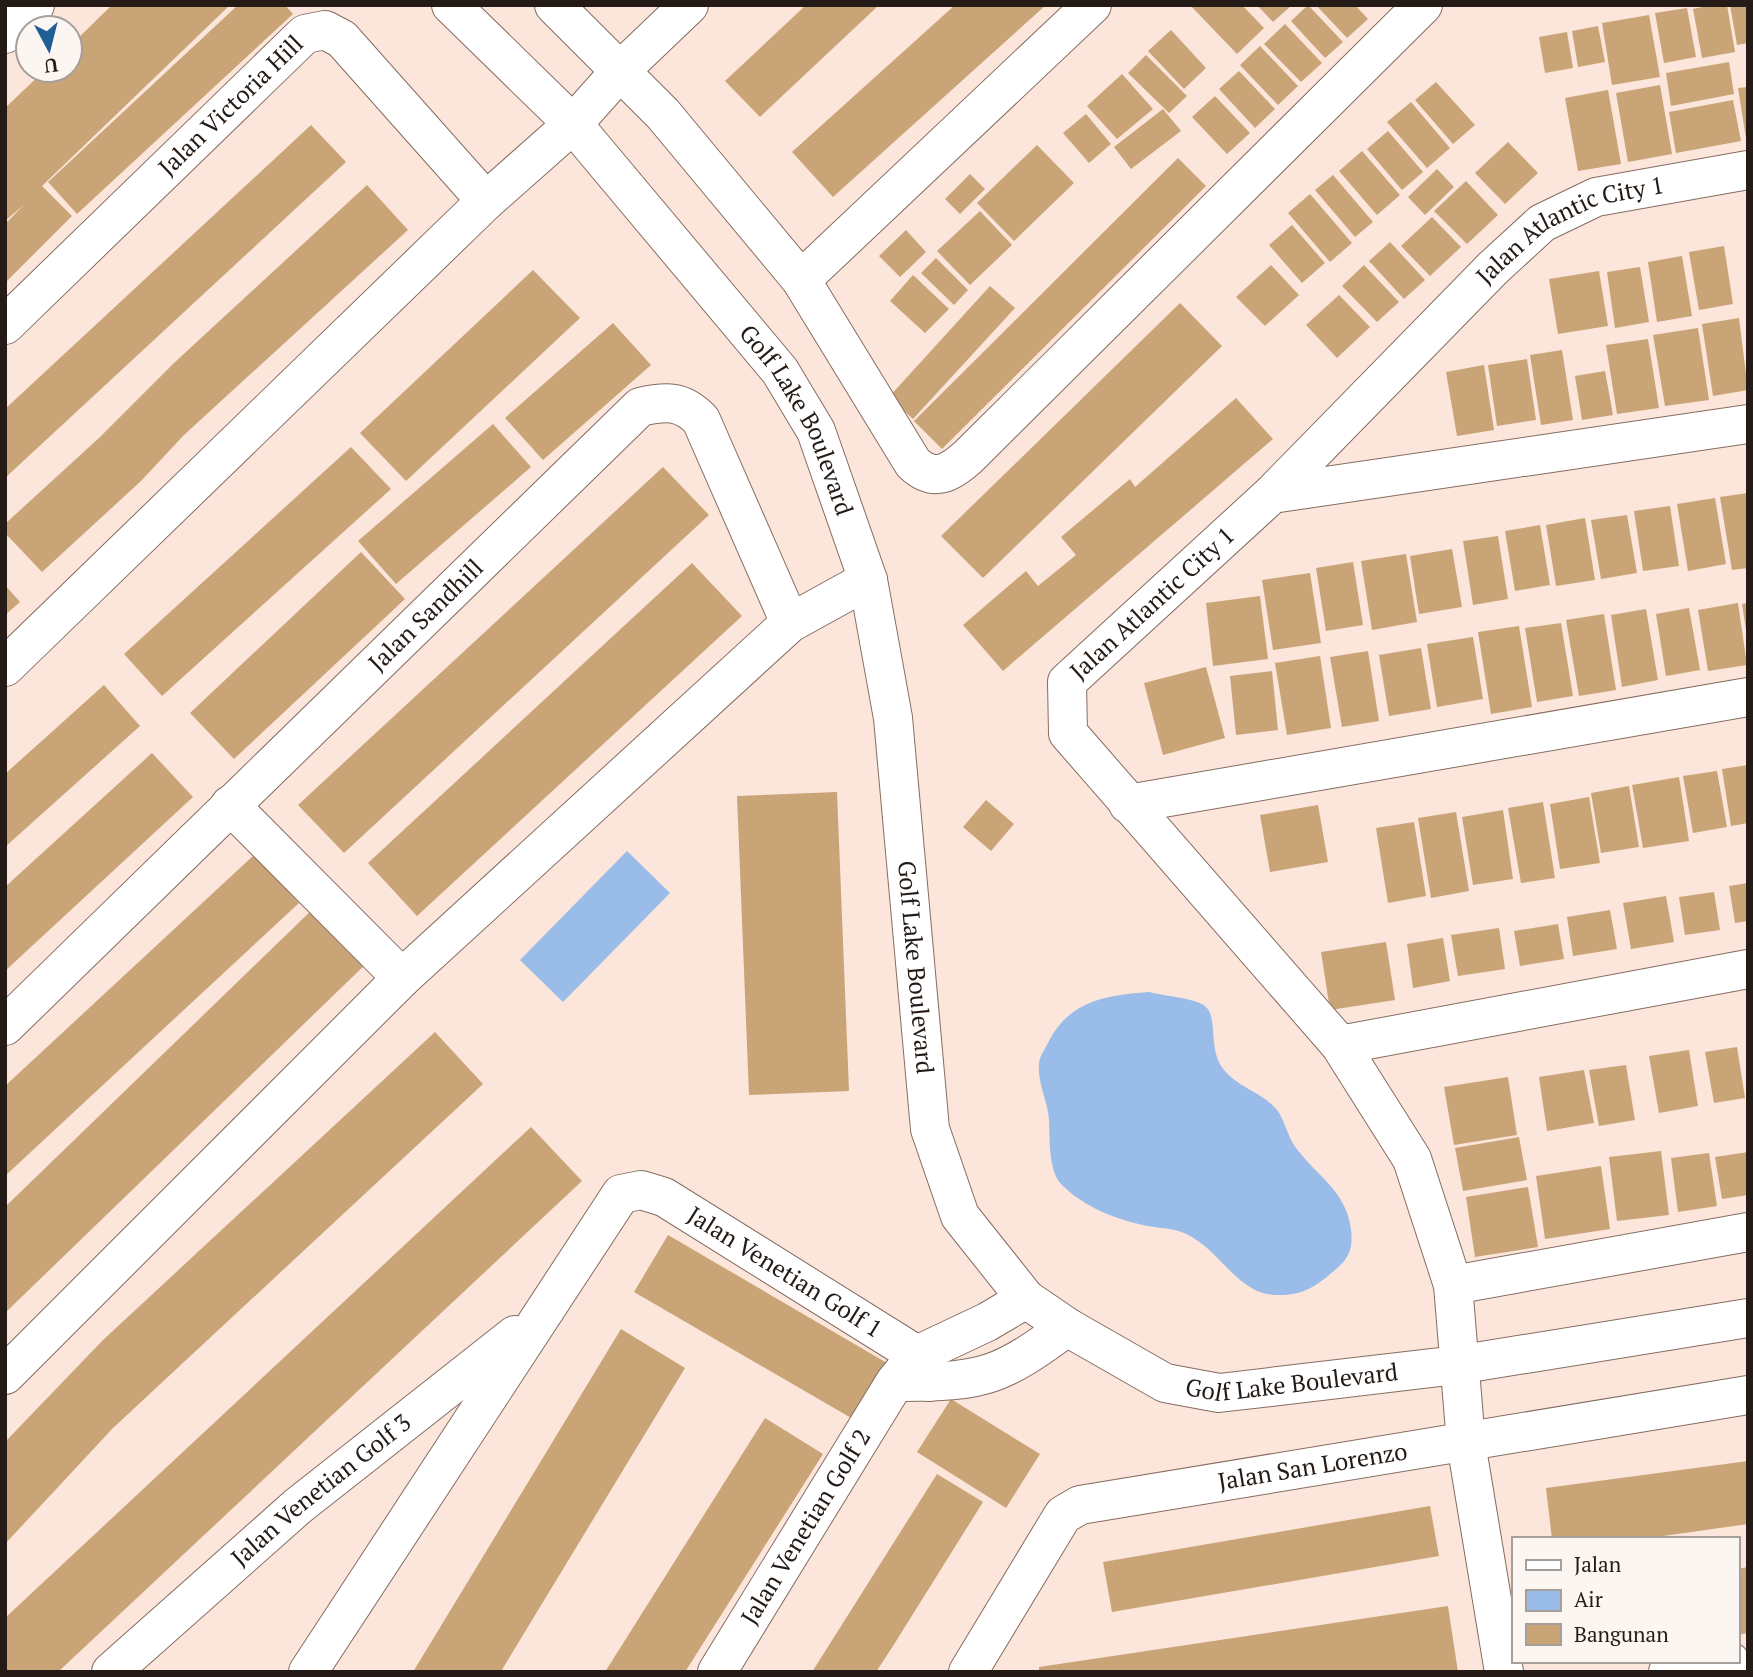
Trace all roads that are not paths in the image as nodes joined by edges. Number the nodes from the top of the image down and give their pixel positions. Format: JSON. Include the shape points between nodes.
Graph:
{"nodes":[{"id":1,"x":35,"y":5,"type":"edge"},
{"id":2,"x":451,"y":5,"type":"edge"},
{"id":3,"x":554,"y":5,"type":"edge"},
{"id":4,"x":689,"y":5,"type":"edge"},
{"id":5,"x":1092,"y":5,"type":"edge"},
{"id":6,"x":1423,"y":5,"type":"edge"},
{"id":7,"x":5,"y":34,"type":"edge"},
{"id":8,"x":621,"y":70,"type":"junction"},
{"id":9,"x":573,"y":124,"type":"junction"},
{"id":10,"x":1748,"y":170,"type":"edge"},
{"id":11,"x":486,"y":201,"type":"junction"},
{"id":12,"x":801,"y":280,"type":"junction"},
{"id":13,"x":5,"y":325,"type":"edge"},
{"id":14,"x":1748,"y":424,"type":"edge"},
{"id":15,"x":1272,"y":494,"type":"junction"},
{"id":16,"x":868,"y":580,"type":"junction"},
{"id":17,"x":790,"y":623,"type":"junction"},
{"id":18,"x":5,"y":667,"type":"edge"},
{"id":19,"x":1748,"y":696,"type":"edge"},
{"id":20,"x":230,"y":804,"type":"junction"},
{"id":21,"x":1128,"y":804,"type":"junction"},
{"id":22,"x":1748,"y":969,"type":"edge"},
{"id":23,"x":402,"y":978,"type":"junction"},
{"id":24,"x":5,"y":1026,"type":"edge"},
{"id":25,"x":1340,"y":1045,"type":"junction"},
{"id":26,"x":621,"y":1194,"type":"joint"},
{"id":27,"x":1748,"y":1232,"type":"edge"},
{"id":28,"x":1453,"y":1284,"type":"junction"},
{"id":29,"x":1026,"y":1299,"type":"junction"},
{"id":30,"x":539,"y":1316,"type":"junction"},
{"id":31,"x":1748,"y":1318,"type":"edge"},
{"id":32,"x":1067,"y":1327,"type":"junction"},
{"id":33,"x":1457,"y":1364,"type":"junction"},
{"id":34,"x":914,"y":1373,"type":"junction"},
{"id":35,"x":5,"y":1375,"type":"edge"},
{"id":36,"x":1748,"y":1395,"type":"edge"},
{"id":37,"x":1466,"y":1443,"type":"junction"},
{"id":38,"x":1719,"y":1663,"type":"edge"},
{"id":39,"x":314,"y":1670,"type":"edge"},
{"id":40,"x":111,"y":1672,"type":"edge"},
{"id":41,"x":717,"y":1672,"type":"edge"},
{"id":42,"x":968,"y":1672,"type":"edge"},
{"id":43,"x":1504,"y":1672,"type":"edge"},
{"id":44,"x":1668,"y":1672,"type":"edge"}],
"edges":[{"from":1,"to":7,"type":"street"},
{"from":2,"to":9,"type":"street","name":"Golf Lake Boulevard"},
{"from":3,"to":8,"type":"street"},
{"from":4,"to":8,"type":"street"},
{"from":5,"to":12,"type":"street"},
{"from":6,"to":12,"type":"street","via":[[945,475],[922,472],[913,463]]},
{"from":8,"to":9,"type":"street"},
{"from":8,"to":12,"type":"street"},
{"from":9,"to":11,"type":"street"},
{"from":9,"to":16,"type":"street","name":"Golf Lake Boulevard","via":[[780,371],[816,431]]},
{"from":10,"to":15,"type":"street","name":"Jalan Atlantic City 1","via":[[1596,197],[1542,223]]},
{"from":11,"to":13,"type":"street","name":"Jalan Victoria Hill","via":[[342,39],[325,30],[305,34]]},
{"from":11,"to":18,"type":"street"},
{"from":14,"to":15,"type":"street"},
{"from":15,"to":21,"type":"street","name":"Jalan Atlantic City 1","via":[[1067,682],[1068,733]]},
{"from":16,"to":17,"type":"street"},
{"from":16,"to":29,"type":"street","name":"Golf Lake Boulevard","via":[[893,718],[930,1129],[960,1216]]},
{"from":17,"to":20,"type":"street","name":"Jalan Sandhill","via":[[701,420],[674,402],[640,407]]},
{"from":17,"to":23,"type":"street"},
{"from":19,"to":21,"type":"street"},
{"from":20,"to":23,"type":"street"},
{"from":20,"to":24,"type":"street","name":"Jalan Sandhill"},
{"from":21,"to":25,"type":"street","name":"Jalan Atlantic City 1"},
{"from":22,"to":25,"type":"street"},
{"from":23,"to":35,"type":"street"},
{"from":25,"to":28,"type":"street","name":"Jalan Atlantic City 1","via":[[1412,1159]]},
{"from":26,"to":30,"type":"street","name":"Jalan Venetian Golf 3"},
{"from":26,"to":34,"type":"street","name":"Jalan Venetian Golf 1","via":[[641,1190],[664,1197]]},
{"from":27,"to":28,"type":"street"},
{"from":28,"to":33,"type":"street","name":"Jalan Atlantic City 1"},
{"from":29,"to":32,"type":"street","name":"Golf Lake Boulevard"},
{"from":29,"to":34,"type":"street"},
{"from":30,"to":39,"type":"street","name":"Jalan Venetian Golf 3"},
{"from":30,"to":40,"type":"street","name":"Jalan Venetian Golf 3","via":[[298,1506]]},
{"from":31,"to":33,"type":"street","name":"Golf Lake Boulevard"},
{"from":32,"to":33,"type":"street","name":"Golf Lake Boulevard","via":[[1165,1383],[1219,1392]]},
{"from":32,"to":34,"type":"street","via":[[1019,1362],[972,1380]]},
{"from":33,"to":37,"type":"street","name":"Jalan Atlantic City 1"},
{"from":34,"to":41,"type":"street","name":"Jalan Venetian Golf 2"},
{"from":36,"to":37,"type":"street","name":"Jalan San Lorenzo"},
{"from":37,"to":42,"type":"street","name":"Jalan San Lorenzo","via":[[1089,1503],[1069,1510]]},
{"from":37,"to":43,"type":"street","name":"Jalan Atlantic City 1"},
{"from":38,"to":44,"type":"street"}]}
